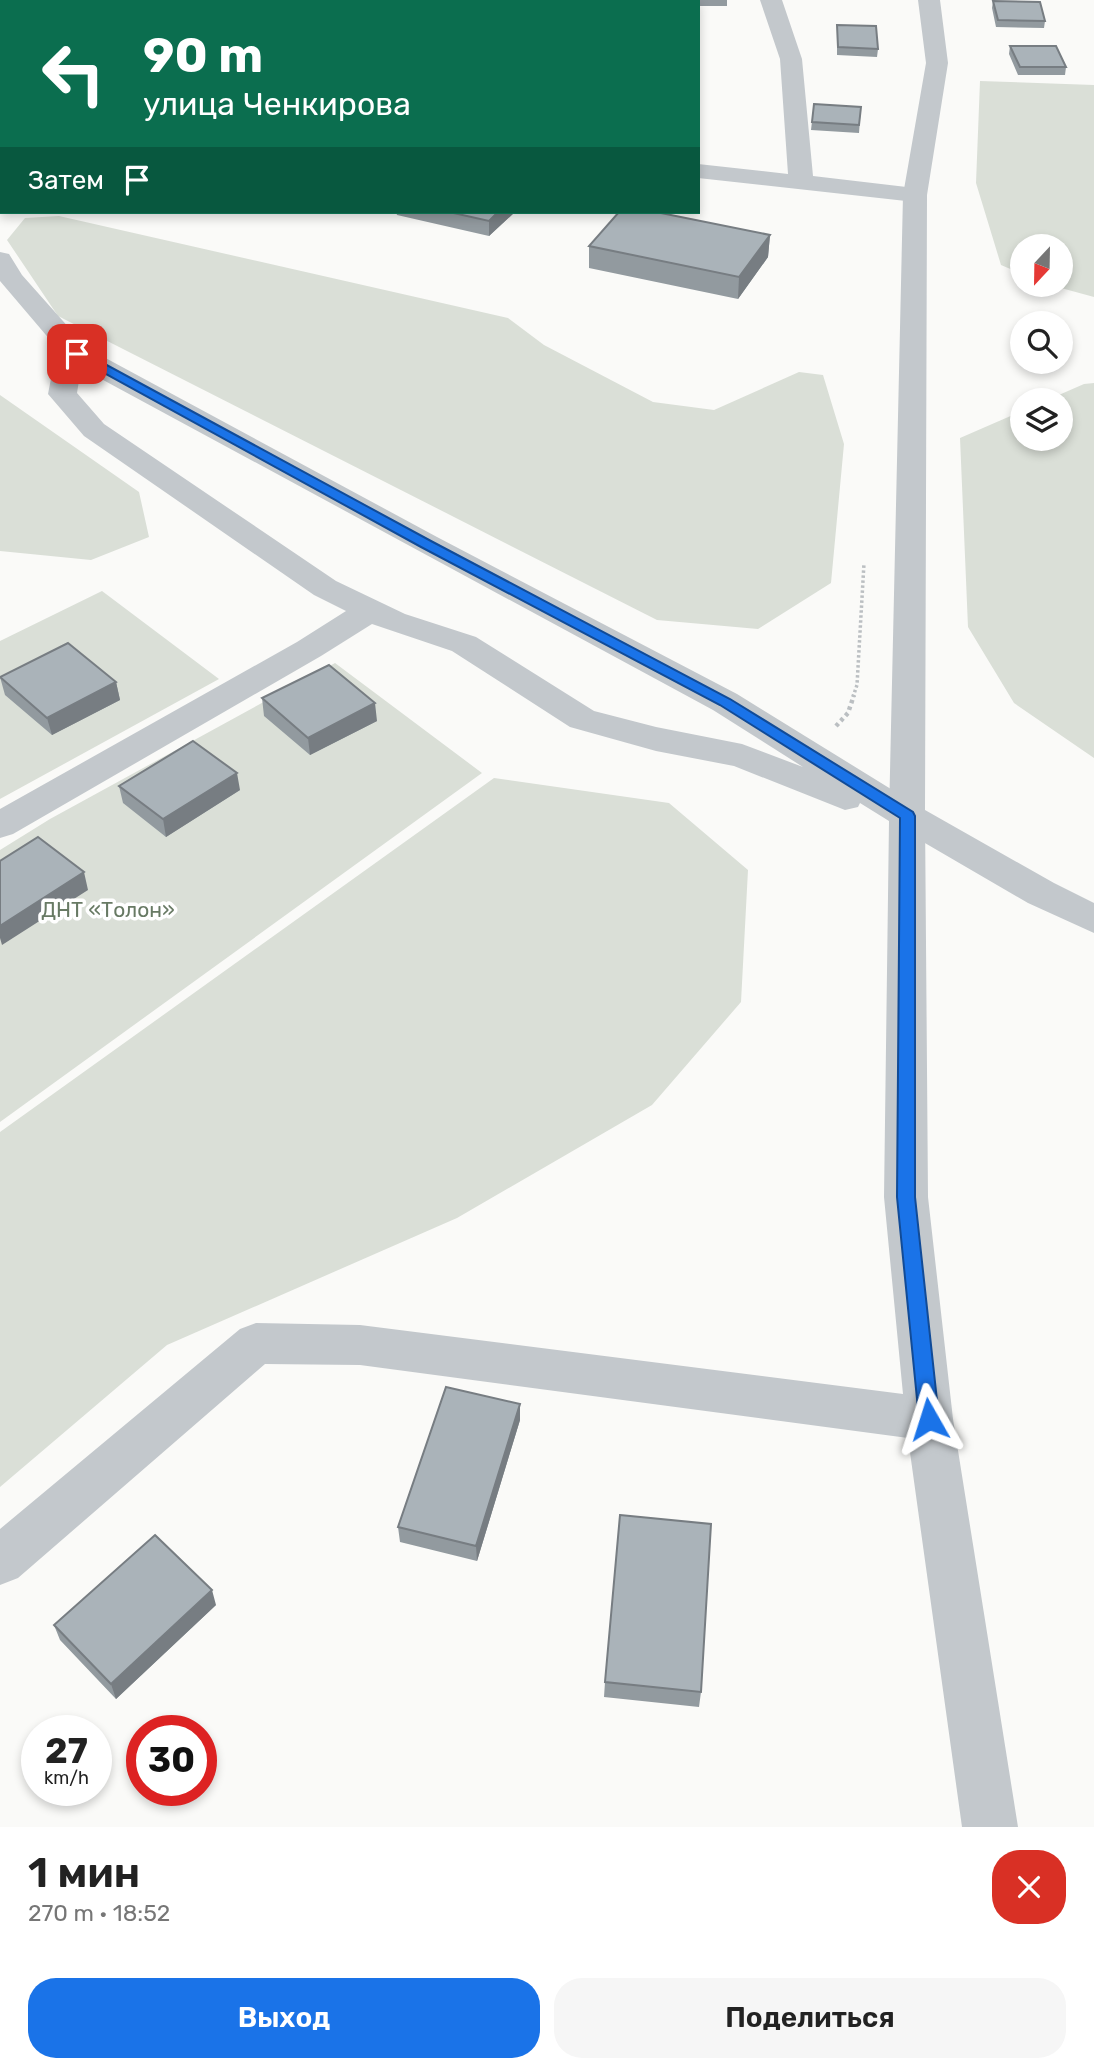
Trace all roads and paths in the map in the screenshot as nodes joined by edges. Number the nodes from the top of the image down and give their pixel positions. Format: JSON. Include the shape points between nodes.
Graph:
{"nodes":[{"id":1,"x":771,"y":0,"type":"edge"},
{"id":2,"x":929,"y":0,"type":"edge"},
{"id":3,"x":700,"y":171,"type":"edge"},
{"id":4,"x":801,"y":183,"type":"junction"},
{"id":5,"x":915,"y":195,"type":"junction"},
{"id":6,"x":0,"y":260,"type":"edge"},
{"id":7,"x":71,"y":347,"type":"junction"},
{"id":8,"x":865,"y":550,"type":"dead end"},
{"id":9,"x":371,"y":610,"type":"junction"},
{"id":10,"x":725,"y":702,"type":"junction"},
{"id":11,"x":656,"y":740,"type":"junction"},
{"id":12,"x":810,"y":755,"type":"junction"},
{"id":13,"x":907,"y":816,"type":"junction"},
{"id":14,"x":0,"y":825,"type":"edge"},
{"id":15,"x":1094,"y":919,"type":"edge"},
{"id":16,"x":929,"y":1419,"type":"junction"},
{"id":17,"x":0,"y":1561,"type":"edge"},
{"id":18,"x":990,"y":1827,"type":"edge"}],
"edges":[{"from":1,"to":4,"type":"street","via":[[791,59]]},
{"from":2,"to":5,"type":"street","via":[[937,63]]},
{"from":3,"to":4,"type":"street"},
{"from":4,"to":5,"type":"street"},
{"from":5,"to":13,"type":"street"},
{"from":6,"to":7,"type":"street"},
{"from":7,"to":9,"type":"street","via":[[62,394],[94,429],[325,588]]},
{"from":7,"to":10,"type":"street","via":[[426,544]]},
{"from":8,"to":12,"type":"path","via":[[857,685],[848,713]]},
{"from":9,"to":11,"type":"street","via":[[464,644],[582,719]]},
{"from":9,"to":14,"type":"street"},
{"from":10,"to":11,"type":"street"},
{"from":10,"to":12,"type":"street"},
{"from":11,"to":13,"type":"street","via":[[742,756],[854,802]]},
{"from":12,"to":13,"type":"street"},
{"from":13,"to":15,"type":"street"},
{"from":13,"to":16,"type":"street","via":[[906,1197]]},
{"from":16,"to":17,"type":"street","via":[[359,1345],[256,1343]]},
{"from":16,"to":18,"type":"street"}]}
